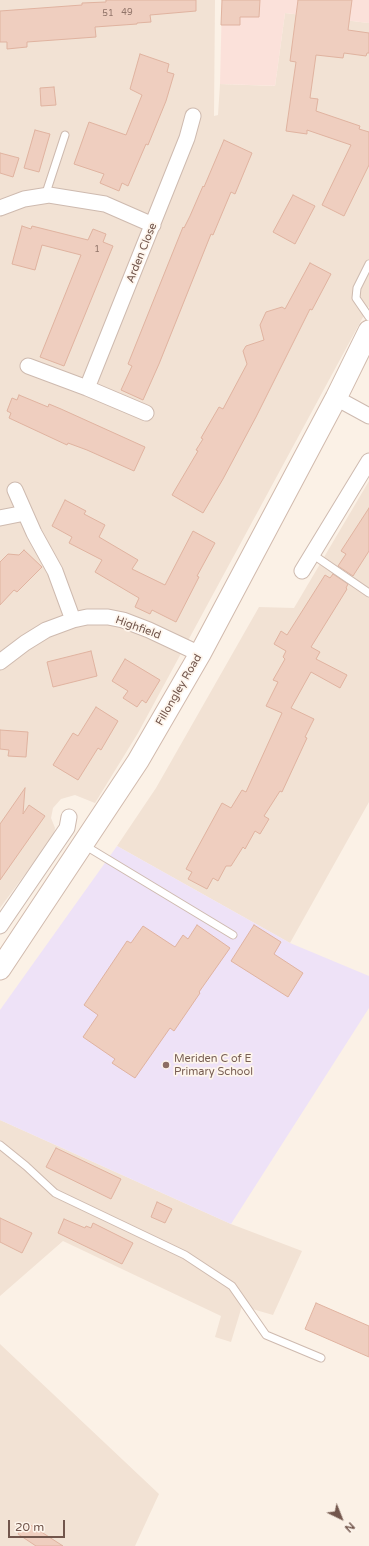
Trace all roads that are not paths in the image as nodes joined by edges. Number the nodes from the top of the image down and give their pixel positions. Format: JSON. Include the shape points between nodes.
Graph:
{"nodes":[{"id":1,"x":193,"y":116,"type":"dead end"},
{"id":2,"x":65,"y":135,"type":"dead end"},
{"id":3,"x":45,"y":196,"type":"junction"},
{"id":4,"x":0,"y":208,"type":"edge"},
{"id":5,"x":153,"y":225,"type":"junction"},
{"id":6,"x":369,"y":264,"type":"edge"},
{"id":7,"x":369,"y":317,"type":"edge"},
{"id":8,"x":369,"y":331,"type":"edge"},
{"id":9,"x":28,"y":366,"type":"dead end"},
{"id":10,"x":87,"y":388,"type":"junction"},
{"id":11,"x":336,"y":398,"type":"junction"},
{"id":12,"x":146,"y":414,"type":"dead end"},
{"id":13,"x":369,"y":416,"type":"edge"},
{"id":14,"x":369,"y":461,"type":"edge"},
{"id":15,"x":15,"y":490,"type":"dead end"},
{"id":16,"x":25,"y":513,"type":"junction"},
{"id":17,"x":0,"y":518,"type":"edge"},
{"id":18,"x":312,"y":554,"type":"junction"},
{"id":19,"x":302,"y":571,"type":"dead end"},
{"id":20,"x":369,"y":593,"type":"edge"},
{"id":21,"x":73,"y":620,"type":"junction"},
{"id":22,"x":200,"y":654,"type":"junction"},
{"id":23,"x":0,"y":662,"type":"edge"},
{"id":24,"x":69,"y":817,"type":"dead end"},
{"id":25,"x":84,"y":845,"type":"junction"},
{"id":26,"x":0,"y":926,"type":"edge"},
{"id":27,"x":233,"y":935,"type":"dead end"},
{"id":28,"x":0,"y":969,"type":"edge"},
{"id":29,"x":0,"y":1145,"type":"edge"},
{"id":30,"x":321,"y":1358,"type":"dead end"}],
"edges":[{"from":1,"to":5,"type":"street","name":"Arden Close"},
{"from":2,"to":3,"type":"lane"},
{"from":3,"to":4,"type":"street","via":[[24,199]]},
{"from":3,"to":5,"type":"street","via":[[105,204]]},
{"from":5,"to":10,"type":"street","name":"Arden Close"},
{"from":6,"to":7,"type":"lane","via":[[357,288],[356,298]]},
{"from":8,"to":11,"type":"main road","name":"Fillongley Road"},
{"from":9,"to":10,"type":"street"},
{"from":10,"to":12,"type":"street"},
{"from":11,"to":13,"type":"street"},
{"from":11,"to":22,"type":"main road","name":"Fillongley Road"},
{"from":14,"to":18,"type":"street"},
{"from":15,"to":16,"type":"street"},
{"from":16,"to":17,"type":"street"},
{"from":16,"to":21,"type":"street","via":[[55,571]]},
{"from":18,"to":19,"type":"street"},
{"from":18,"to":20,"type":"lane"},
{"from":21,"to":22,"type":"street","name":"Highfield","via":[[108,617],[123,620]]},
{"from":21,"to":23,"type":"street","name":"Highfield","via":[[46,630]]},
{"from":22,"to":25,"type":"main road","name":"Fillongley Road","via":[[138,761]]},
{"from":24,"to":26,"type":"street","via":[[67,828]]},
{"from":25,"to":27,"type":"lane"},
{"from":25,"to":28,"type":"main road","name":"Fillongley Road"},
{"from":29,"to":30,"type":"lane","via":[[55,1193],[185,1255],[232,1286],[266,1335]]}]}
